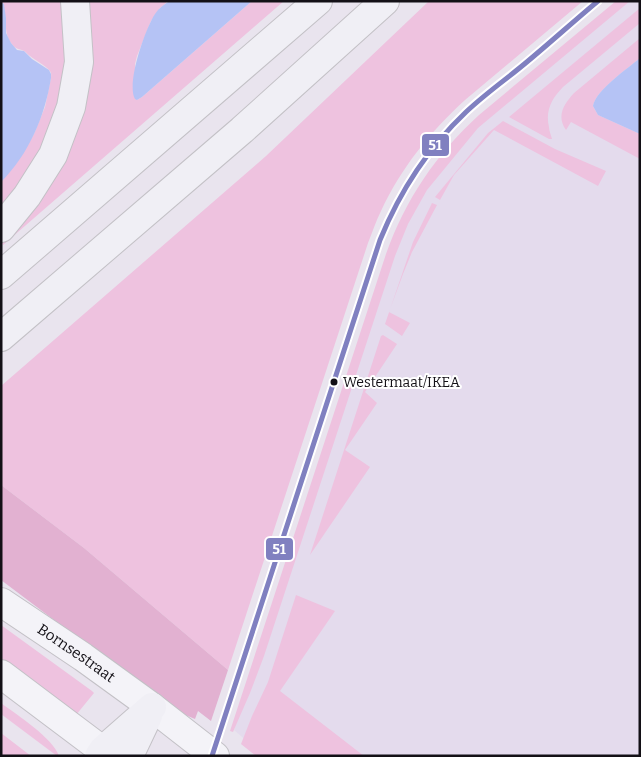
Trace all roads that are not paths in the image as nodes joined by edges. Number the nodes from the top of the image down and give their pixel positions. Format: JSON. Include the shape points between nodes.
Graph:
{"nodes":[{"id":1,"x":75,"y":1,"type":"edge"},
{"id":2,"x":318,"y":1,"type":"edge"},
{"id":3,"x":385,"y":1,"type":"edge"},
{"id":4,"x":1,"y":228,"type":"edge"},
{"id":5,"x":1,"y":275,"type":"edge"},
{"id":6,"x":1,"y":337,"type":"edge"},
{"id":7,"x":1,"y":602,"type":"edge"},
{"id":8,"x":1,"y":674,"type":"edge"},
{"id":9,"x":152,"y":707,"type":"junction"},
{"id":10,"x":104,"y":754,"type":"edge"},
{"id":11,"x":129,"y":756,"type":"edge"},
{"id":12,"x":215,"y":756,"type":"edge"}],
"edges":[{"from":1,"to":4,"type":"highway","via":[[78,62],[71,107],[53,154],[27,196]]},
{"from":2,"to":5,"type":"highway"},
{"from":3,"to":6,"type":"highway","via":[[242,130]]},
{"from":7,"to":9,"type":"main road","name":"Bornsestraat"},
{"from":8,"to":10,"type":"main road"},
{"from":9,"to":10,"type":"highway"},
{"from":9,"to":11,"type":"highway"},
{"from":9,"to":12,"type":"main road","name":"Bornsestraat"}]}
